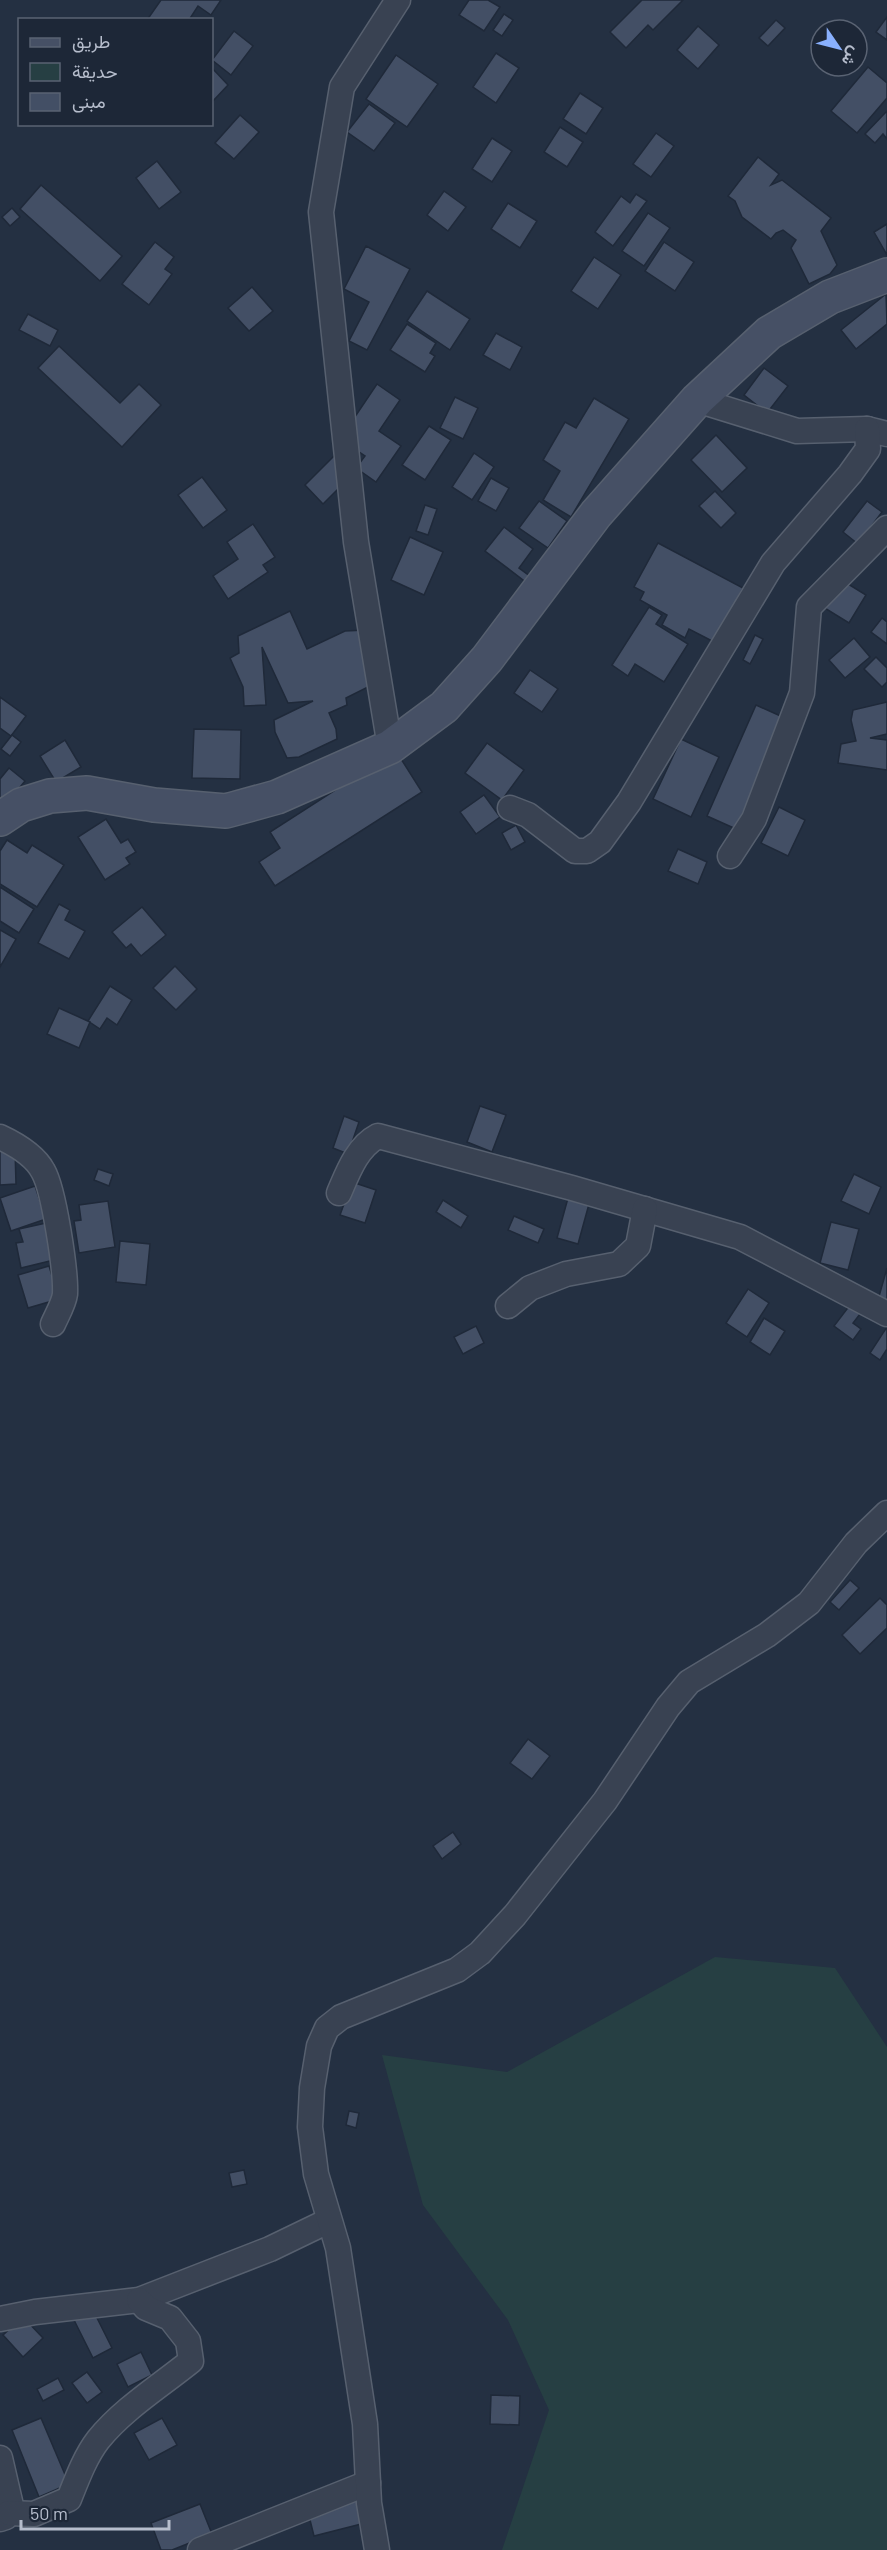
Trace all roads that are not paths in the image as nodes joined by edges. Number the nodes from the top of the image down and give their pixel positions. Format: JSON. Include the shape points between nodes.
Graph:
{"nodes":[{"id":1,"x":398,"y":0,"type":"edge"},
{"id":2,"x":887,"y":275,"type":"edge"},
{"id":3,"x":697,"y":400,"type":"junction"},
{"id":4,"x":877,"y":432,"type":"edge"},
{"id":5,"x":887,"y":528,"type":"edge"},
{"id":6,"x":390,"y":747,"type":"junction"},
{"id":7,"x":510,"y":808,"type":"dead end"},
{"id":8,"x":0,"y":819,"type":"edge"},
{"id":9,"x":730,"y":856,"type":"dead end"},
{"id":10,"x":0,"y":1137,"type":"edge"},
{"id":11,"x":339,"y":1193,"type":"dead end"},
{"id":12,"x":645,"y":1209,"type":"junction"},
{"id":13,"x":508,"y":1306,"type":"dead end"},
{"id":14,"x":887,"y":1314,"type":"edge"},
{"id":15,"x":53,"y":1324,"type":"dead end"},
{"id":16,"x":887,"y":1513,"type":"edge"},
{"id":17,"x":328,"y":2221,"type":"junction"},
{"id":18,"x":139,"y":2300,"type":"junction"},
{"id":19,"x":0,"y":2319,"type":"edge"},
{"id":20,"x":0,"y":2461,"type":"edge"},
{"id":21,"x":368,"y":2483,"type":"junction"},
{"id":22,"x":4,"y":2516,"type":"edge"},
{"id":23,"x":200,"y":2550,"type":"edge"},
{"id":24,"x":377,"y":2550,"type":"edge"}],
"edges":[{"from":1,"to":6,"type":"street","via":[[342,87],[321,212],[356,542]]},
{"from":2,"to":3,"type":"main road","via":[[830,297],[769,333]]},
{"from":3,"to":4,"type":"street","via":[[797,431]]},
{"from":3,"to":6,"type":"main road","via":[[596,514],[487,659],[444,707]]},
{"from":4,"to":7,"type":"street","via":[[850,474],[772,563],[629,802],[600,842],[587,851],[575,851],[528,815]]},
{"from":5,"to":9,"type":"street","via":[[809,607],[801,693],[754,819]]},
{"from":6,"to":8,"type":"main road","via":[[277,797],[226,811],[154,805],[87,793],[50,796],[21,805]]},
{"from":10,"to":15,"type":"street","via":[[15,1144],[42,1168],[48,1182],[65,1296]]},
{"from":11,"to":12,"type":"street","via":[[366,1142],[378,1136]]},
{"from":12,"to":13,"type":"street","via":[[638,1246],[620,1264],[566,1274],[530,1288]]},
{"from":12,"to":14,"type":"street","via":[[740,1237]]},
{"from":16,"to":17,"type":"street","via":[[856,1543],[809,1603],[767,1635],[689,1682],[605,1801],[480,1953],[457,1970],[341,2017],[327,2028],[319,2046],[310,2127]]},
{"from":17,"to":18,"type":"street","via":[[270,2249]]},
{"from":17,"to":21,"type":"street","via":[[338,2247],[365,2424]]},
{"from":18,"to":19,"type":"street"},
{"from":18,"to":22,"type":"street","via":[[146,2308],[170,2318],[188,2341],[191,2361],[98,2440],[69,2499],[34,2514]]},
{"from":20,"to":22,"type":"street","via":[[12,2510]]},
{"from":21,"to":23,"type":"street"},
{"from":21,"to":24,"type":"street"}]}
